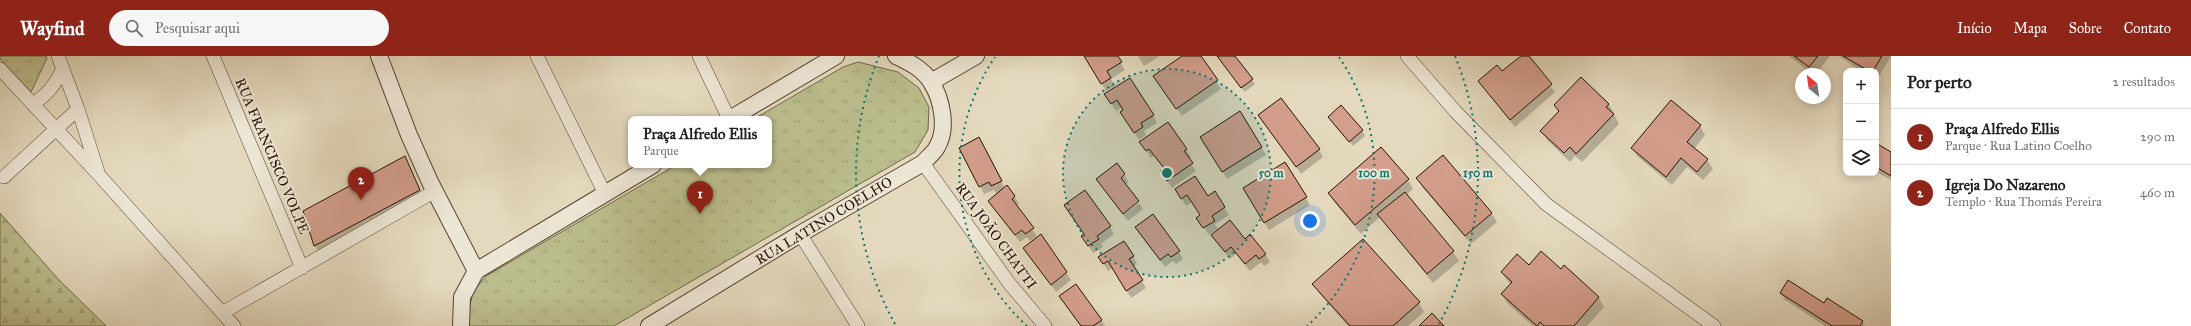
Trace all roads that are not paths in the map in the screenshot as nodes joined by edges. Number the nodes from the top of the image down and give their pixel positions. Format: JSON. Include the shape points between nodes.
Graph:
{"nodes":[{"id":1,"x":213,"y":56,"type":"edge"},
{"id":2,"x":379,"y":56,"type":"edge"},
{"id":3,"x":537,"y":56,"type":"edge"},
{"id":4,"x":699,"y":56,"type":"edge"},
{"id":5,"x":836,"y":56,"type":"edge"},
{"id":6,"x":896,"y":56,"type":"edge"},
{"id":7,"x":976,"y":56,"type":"edge"},
{"id":8,"x":1407,"y":56,"type":"edge"},
{"id":9,"x":60,"y":62,"type":"edge"},
{"id":10,"x":0,"y":69,"type":"edge"},
{"id":11,"x":931,"y":82,"type":"junction"},
{"id":12,"x":33,"y":104,"type":"junction"},
{"id":13,"x":78,"y":109,"type":"junction"},
{"id":14,"x":728,"y":116,"type":"edge"},
{"id":15,"x":734,"y":116,"type":"edge"},
{"id":16,"x":55,"y":130,"type":"junction"},
{"id":17,"x":923,"y":163,"type":"junction"},
{"id":18,"x":648,"y":168,"type":"edge"},
{"id":19,"x":99,"y":175,"type":"junction"},
{"id":20,"x":4,"y":177,"type":"dead end"},
{"id":21,"x":435,"y":191,"type":"junction"},
{"id":22,"x":605,"y":194,"type":"junction"},
{"id":23,"x":800,"y":234,"type":"junction"},
{"id":24,"x":302,"y":268,"type":"junction"},
{"id":25,"x":476,"y":271,"type":"junction"},
{"id":26,"x":222,"y":313,"type":"junction"},
{"id":27,"x":668,"y":322,"type":"edge"},
{"id":28,"x":234,"y":326,"type":"edge"},
{"id":29,"x":461,"y":326,"type":"edge"},
{"id":30,"x":649,"y":326,"type":"edge"},
{"id":31,"x":858,"y":326,"type":"edge"},
{"id":32,"x":1045,"y":326,"type":"edge"},
{"id":33,"x":1714,"y":326,"type":"edge"}],
"edges":[{"from":1,"to":24,"type":"street","name":"RUA FRANCISCO VOLPE"},
{"from":2,"to":21,"type":"street","via":[[409,135]]},
{"from":3,"to":22,"type":"street"},
{"from":4,"to":14,"type":"street"},
{"from":5,"to":15,"type":"street"},
{"from":6,"to":11,"type":"street","name":"RUA LATINO COELHO","via":[[913,64]]},
{"from":7,"to":11,"type":"street"},
{"from":8,"to":33,"type":"street","via":[[1455,111],[1546,204]]},
{"from":9,"to":12,"type":"street","via":[[55,85],[46,96]]},
{"from":9,"to":13,"type":"street"},
{"from":10,"to":12,"type":"street"},
{"from":11,"to":17,"type":"street","name":"RUA LATINO COELHO","via":[[944,125],[937,147]]},
{"from":12,"to":16,"type":"street"},
{"from":13,"to":16,"type":"street"},
{"from":13,"to":19,"type":"street"},
{"from":16,"to":19,"type":"street"},
{"from":16,"to":20,"type":"street"},
{"from":17,"to":23,"type":"street","name":"RUA LATINO COELHO"},
{"from":17,"to":32,"type":"street","name":"RUA JOÃO CHATTI","via":[[1008,283]]},
{"from":18,"to":22,"type":"street"},
{"from":19,"to":26,"type":"street"},
{"from":21,"to":24,"type":"street"},
{"from":21,"to":25,"type":"street"},
{"from":22,"to":25,"type":"street"},
{"from":23,"to":27,"type":"street","name":"RUA LATINO COELHO"},
{"from":23,"to":31,"type":"street"},
{"from":24,"to":26,"type":"street"},
{"from":25,"to":29,"type":"street","via":[[462,297]]},
{"from":26,"to":28,"type":"street"},
{"from":27,"to":30,"type":"street","name":"RUA LATINO COELHO"}]}
